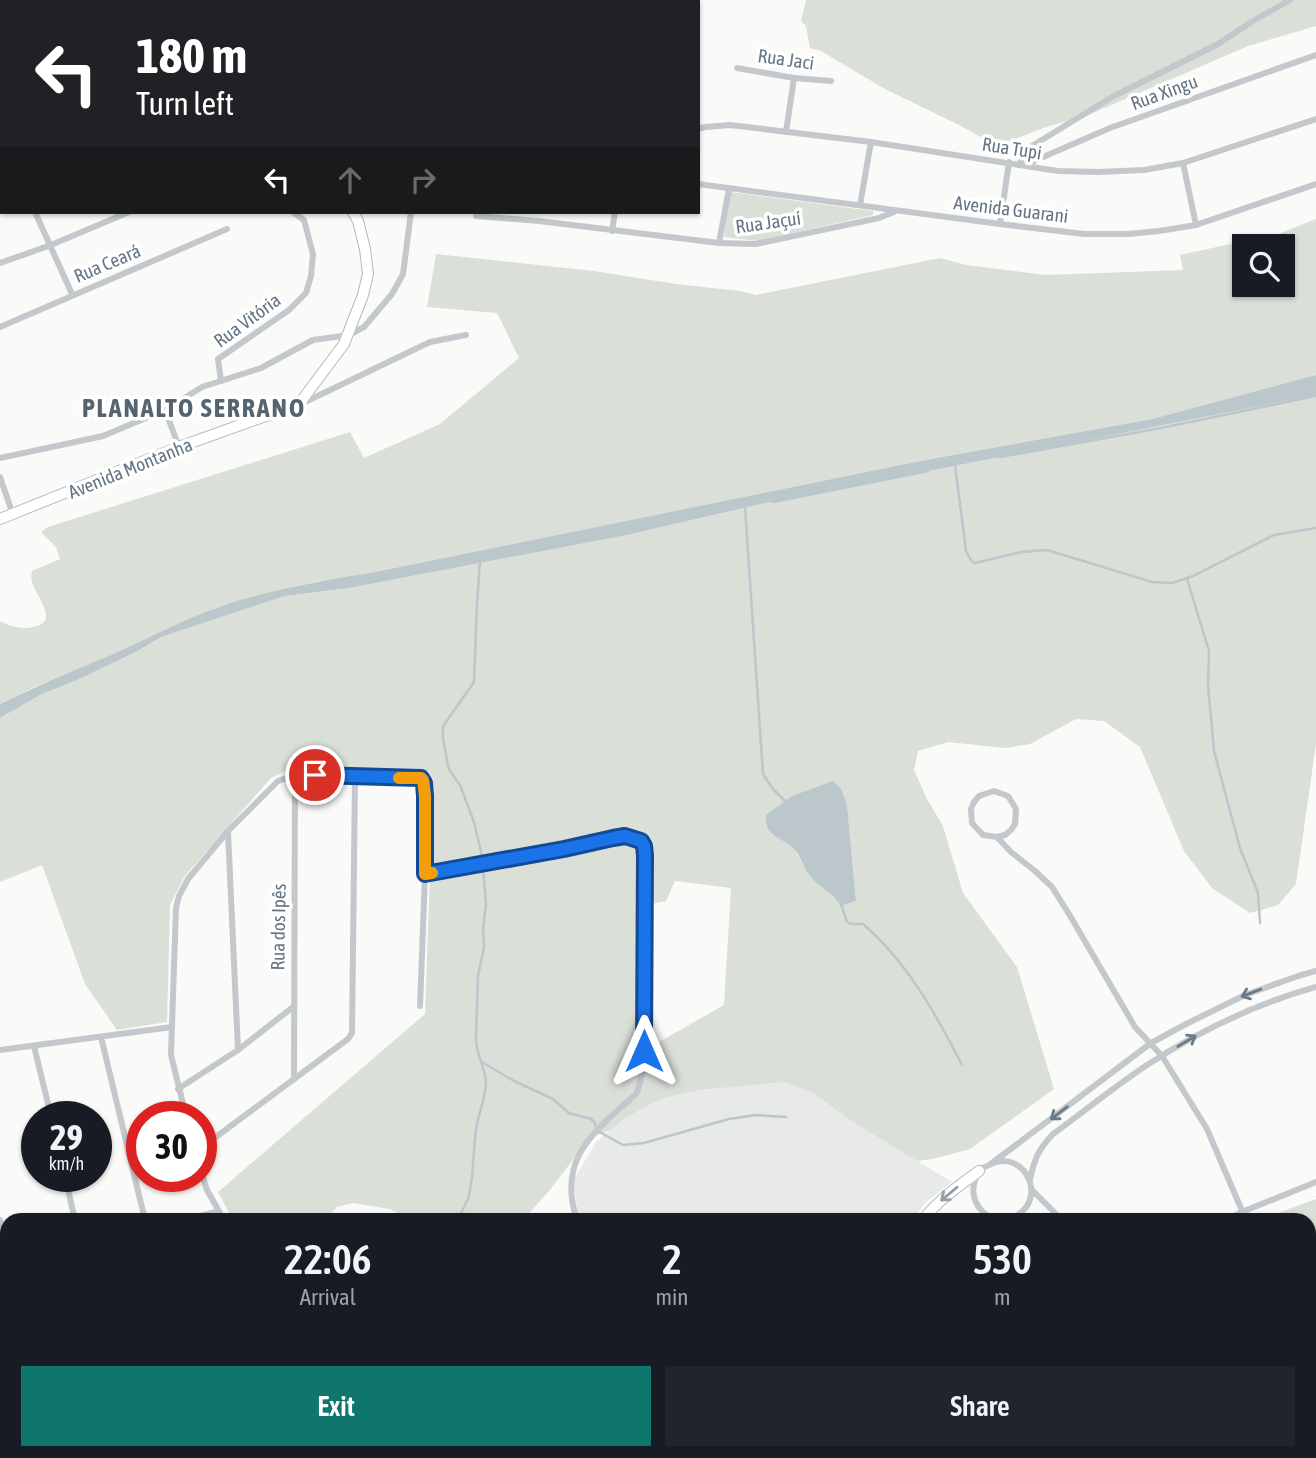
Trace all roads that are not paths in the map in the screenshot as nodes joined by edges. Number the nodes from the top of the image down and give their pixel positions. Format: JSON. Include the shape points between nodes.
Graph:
{"nodes":[{"id":1,"x":1290,"y":0,"type":"edge"},
{"id":2,"x":1316,"y":55,"type":"edge"},
{"id":3,"x":737,"y":68,"type":"dead end"},
{"id":4,"x":794,"y":78,"type":"junction"},
{"id":5,"x":831,"y":81,"type":"dead end"},
{"id":6,"x":1316,"y":119,"type":"edge"},
{"id":7,"x":700,"y":128,"type":"edge"},
{"id":8,"x":786,"y":132,"type":"junction"},
{"id":9,"x":871,"y":142,"type":"junction"},
{"id":10,"x":1009,"y":162,"type":"junction"},
{"id":11,"x":1183,"y":163,"type":"junction"},
{"id":12,"x":1022,"y":165,"type":"junction"},
{"id":13,"x":700,"y":184,"type":"edge"},
{"id":14,"x":1316,"y":184,"type":"edge"},
{"id":15,"x":729,"y":189,"type":"junction"},
{"id":16,"x":860,"y":205,"type":"junction"},
{"id":17,"x":896,"y":211,"type":"junction"},
{"id":18,"x":37,"y":214,"type":"edge"},
{"id":19,"x":124,"y":214,"type":"edge"},
{"id":20,"x":296,"y":214,"type":"edge"},
{"id":21,"x":354,"y":214,"type":"edge"},
{"id":22,"x":411,"y":214,"type":"edge"},
{"id":23,"x":615,"y":214,"type":"edge"},
{"id":24,"x":476,"y":216,"type":"dead end"},
{"id":25,"x":1000,"y":225,"type":"junction"},
{"id":26,"x":1196,"y":225,"type":"junction"},
{"id":27,"x":227,"y":229,"type":"dead end"},
{"id":28,"x":612,"y":231,"type":"junction"},
{"id":29,"x":719,"y":243,"type":"junction"},
{"id":30,"x":51,"y":245,"type":"junction"},
{"id":31,"x":0,"y":263,"type":"edge"},
{"id":32,"x":72,"y":294,"type":"junction"},
{"id":33,"x":357,"y":310,"type":"junction"},
{"id":34,"x":372,"y":319,"type":"junction"},
{"id":35,"x":0,"y":327,"type":"edge"},
{"id":36,"x":349,"y":335,"type":"junction"},
{"id":37,"x":466,"y":335,"type":"dead end"},
{"id":38,"x":221,"y":381,"type":"junction"},
{"id":39,"x":299,"y":404,"type":"junction"},
{"id":40,"x":165,"y":410,"type":"junction"},
{"id":41,"x":179,"y":447,"type":"junction"},
{"id":42,"x":0,"y":458,"type":"edge"},
{"id":43,"x":0,"y":477,"type":"edge"},
{"id":44,"x":13,"y":515,"type":"junction"},
{"id":45,"x":0,"y":519,"type":"edge"},
{"id":46,"x":295,"y":775,"type":"junction"},
{"id":47,"x":355,"y":777,"type":"junction"},
{"id":48,"x":228,"y":831,"type":"junction"},
{"id":49,"x":997,"y":837,"type":"junction"},
{"id":50,"x":425,"y":874,"type":"junction"},
{"id":51,"x":1316,"y":971,"type":"edge"},
{"id":52,"x":1316,"y":987,"type":"edge"},
{"id":53,"x":419,"y":1006,"type":"dead end"},
{"id":54,"x":293,"y":1007,"type":"junction"},
{"id":55,"x":172,"y":1027,"type":"junction"},
{"id":56,"x":101,"y":1037,"type":"junction"},
{"id":57,"x":1151,"y":1043,"type":"junction"},
{"id":58,"x":34,"y":1046,"type":"junction"},
{"id":59,"x":0,"y":1050,"type":"edge"},
{"id":60,"x":238,"y":1050,"type":"junction"},
{"id":61,"x":1162,"y":1056,"type":"junction"},
{"id":62,"x":294,"y":1080,"type":"junction"},
{"id":63,"x":178,"y":1088,"type":"junction"},
{"id":64,"x":47,"y":1101,"type":"edge"},
{"id":65,"x":182,"y":1101,"type":"edge"},
{"id":66,"x":217,"y":1135,"type":"edge"},
{"id":67,"x":992,"y":1163,"type":"junction"},
{"id":68,"x":979,"y":1171,"type":"junction"},
{"id":69,"x":1030,"y":1179,"type":"junction"},
{"id":70,"x":1316,"y":1182,"type":"edge"},
{"id":71,"x":1032,"y":1190,"type":"junction"},
{"id":72,"x":69,"y":1192,"type":"edge"},
{"id":73,"x":208,"y":1192,"type":"edge"},
{"id":74,"x":219,"y":1211,"type":"joint"},
{"id":75,"x":1242,"y":1212,"type":"joint"},
{"id":76,"x":73,"y":1213,"type":"edge"},
{"id":77,"x":143,"y":1213,"type":"edge"},
{"id":78,"x":211,"y":1213,"type":"edge"},
{"id":79,"x":575,"y":1213,"type":"edge"},
{"id":80,"x":928,"y":1213,"type":"edge"},
{"id":81,"x":983,"y":1213,"type":"edge"},
{"id":82,"x":1021,"y":1213,"type":"edge"},
{"id":83,"x":1055,"y":1213,"type":"edge"}],
"edges":[{"from":1,"to":12,"type":"street","via":[[1218,44],[1100,104],[1032,146]]},
{"from":2,"to":12,"type":"street","name":"Rua Xingu","via":[[1110,128]]},
{"from":3,"to":4,"type":"street","name":"Rua Jaci"},
{"from":4,"to":5,"type":"street","name":"Rua Jaci"},
{"from":4,"to":8,"type":"street"},
{"from":6,"to":11,"type":"street","name":"Rua Tupi"},
{"from":7,"to":8,"type":"street","name":"Rua Tupi","via":[[730,125]]},
{"from":8,"to":9,"type":"street","name":"Rua Tupi"},
{"from":9,"to":10,"type":"street","name":"Rua Tupi"},
{"from":9,"to":16,"type":"street"},
{"from":10,"to":12,"type":"street","name":"Rua Tupi"},
{"from":10,"to":25,"type":"street"},
{"from":11,"to":12,"type":"street","name":"Rua Tupi","via":[[1099,172]]},
{"from":11,"to":26,"type":"street"},
{"from":13,"to":15,"type":"street","name":"Avenida Guarani"},
{"from":14,"to":26,"type":"street","name":"Avenida Guarani"},
{"from":15,"to":16,"type":"street","name":"Avenida Guarani"},
{"from":15,"to":29,"type":"street"},
{"from":16,"to":17,"type":"street","name":"Avenida Guarani"},
{"from":17,"to":25,"type":"street","name":"Avenida Guarani"},
{"from":17,"to":29,"type":"street","name":"Rua Jaçuí","via":[[756,244]]},
{"from":18,"to":30,"type":"street"},
{"from":19,"to":30,"type":"street"},
{"from":20,"to":38,"type":"street","name":"Rua Vitória","via":[[304,220],[313,254],[306,293],[218,359]]},
{"from":21,"to":33,"type":"street","via":[[366,249],[368,274]]},
{"from":22,"to":34,"type":"street","via":[[403,274]]},
{"from":23,"to":28,"type":"street"},
{"from":24,"to":28,"type":"street","name":"Rua Jaçuí"},
{"from":25,"to":26,"type":"street","name":"Avenida Guarani","via":[[1128,234]]},
{"from":27,"to":32,"type":"street","name":"Rua Ceará"},
{"from":28,"to":29,"type":"street","name":"Rua Jaçuí"},
{"from":30,"to":31,"type":"street"},
{"from":30,"to":32,"type":"street"},
{"from":32,"to":35,"type":"street","name":"Rua Ceará"},
{"from":33,"to":34,"type":"street"},
{"from":33,"to":36,"type":"street"},
{"from":34,"to":36,"type":"street"},
{"from":36,"to":38,"type":"street","via":[[313,340],[261,368]]},
{"from":36,"to":39,"type":"street"},
{"from":37,"to":39,"type":"street","via":[[430,342]]},
{"from":38,"to":40,"type":"street"},
{"from":39,"to":41,"type":"street","name":"Avenida Montanha"},
{"from":40,"to":41,"type":"street"},
{"from":40,"to":42,"type":"street","via":[[103,436]]},
{"from":41,"to":44,"type":"street","name":"Avenida Montanha"},
{"from":43,"to":44,"type":"street"},
{"from":44,"to":45,"type":"street","name":"Avenida Montanha"},
{"from":46,"to":47,"type":"street"},
{"from":46,"to":48,"type":"street","via":[[278,781]]},
{"from":46,"to":54,"type":"street","name":"Rua dos Ipês"},
{"from":47,"to":50,"type":"street","via":[[423,780]]},
{"from":47,"to":62,"type":"street","via":[[352,1033]]},
{"from":48,"to":55,"type":"street","via":[[179,896]]},
{"from":48,"to":60,"type":"street"},
{"from":49,"to":49,"type":"street","via":[[1011,830],[1016,809],[1001,792],[986,792],[971,808],[972,823],[982,835]]},
{"from":49,"to":57,"type":"street","via":[[1052,887],[1135,1027]]},
{"from":50,"to":53,"type":"street"},
{"from":50,"to":79,"type":"street","via":[[625,836],[644,846],[643,1070],[636,1094],[601,1125],[573,1166]]},
{"from":51,"to":57,"type":"street","one_way":true,"via":[[1245,995]]},
{"from":61,"to":52,"type":"street","one_way":true,"via":[[1246,1012]]},
{"from":54,"to":60,"type":"street"},
{"from":54,"to":62,"type":"street","name":"Rua dos Ipês"},
{"from":55,"to":56,"type":"street"},
{"from":55,"to":63,"type":"street","via":[[171,1055]]},
{"from":56,"to":58,"type":"street"},
{"from":56,"to":77,"type":"street"},
{"from":57,"to":61,"type":"street"},
{"from":57,"to":67,"type":"street","one_way":true},
{"from":58,"to":59,"type":"street"},
{"from":58,"to":64,"type":"street"},
{"from":60,"to":63,"type":"street"},
{"from":61,"to":69,"type":"street","via":[[1052,1134],[1035,1157]]},
{"from":61,"to":75,"type":"street","via":[[1207,1129]]},
{"from":62,"to":66,"type":"street"},
{"from":63,"to":65,"type":"street"},
{"from":67,"to":68,"type":"street"},
{"from":67,"to":69,"type":"street","via":[[1014,1163]]},
{"from":68,"to":80,"type":"street","one_way":true},
{"from":68,"to":81,"type":"street","via":[[973,1196]]},
{"from":69,"to":71,"type":"street"},
{"from":70,"to":75,"type":"street"},
{"from":71,"to":82,"type":"street"},
{"from":71,"to":83,"type":"street"},
{"from":72,"to":76,"type":"street"},
{"from":73,"to":74,"type":"street"},
{"from":74,"to":78,"type":"street"}]}
